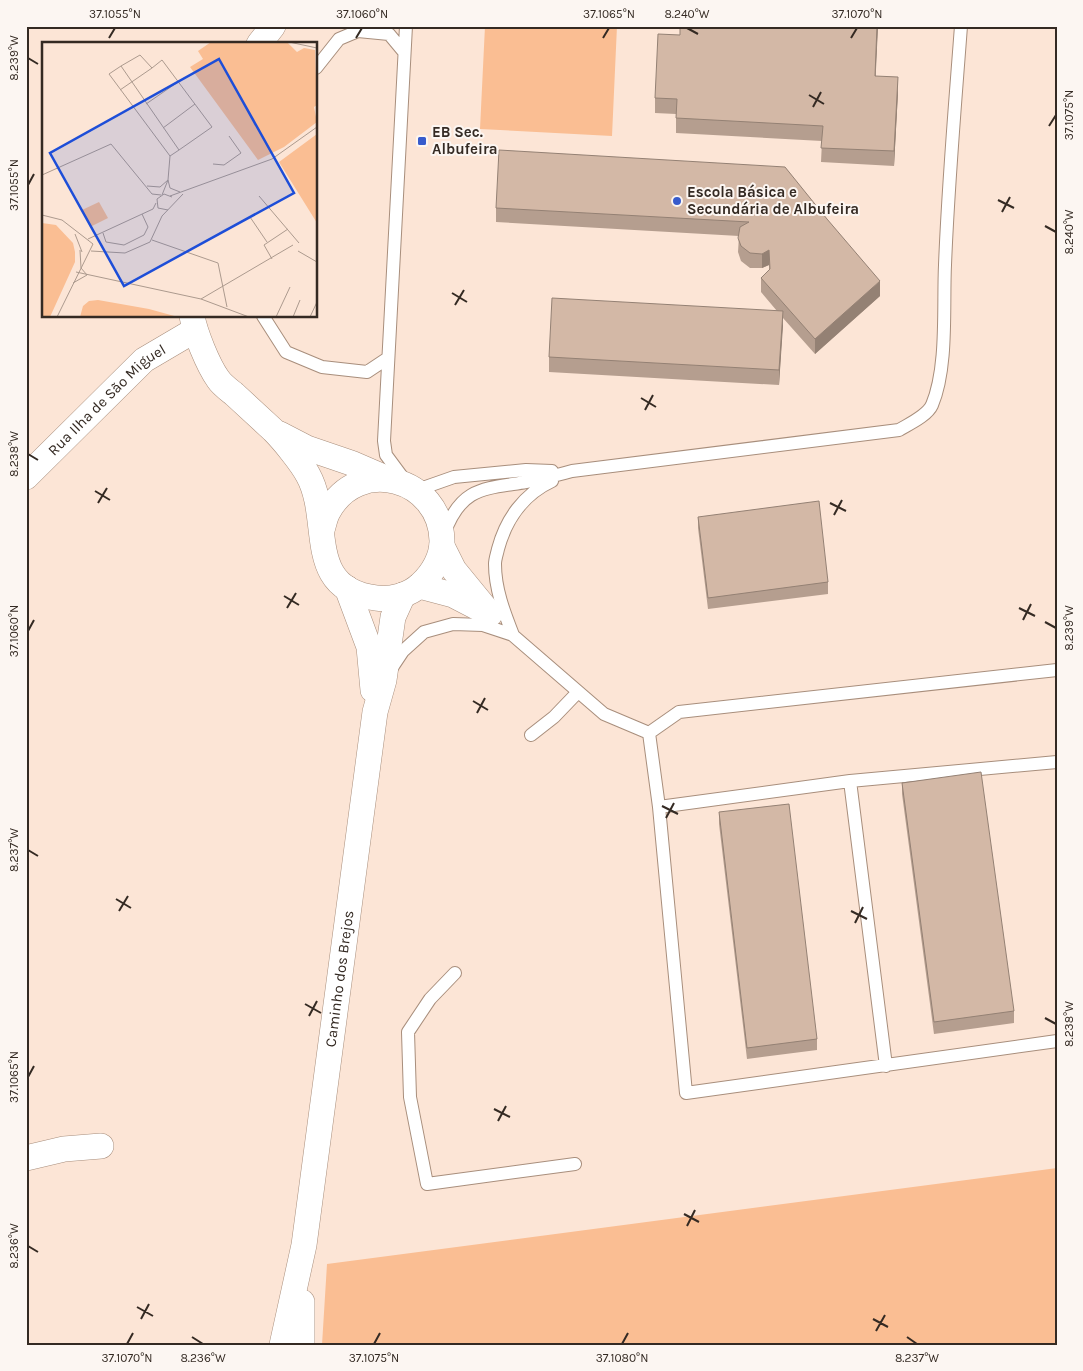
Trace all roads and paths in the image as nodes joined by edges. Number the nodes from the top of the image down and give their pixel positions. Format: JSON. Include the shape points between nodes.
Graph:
{"nodes":[{"id":1,"x":273,"y":26,"type":"edge"},
{"id":2,"x":406,"y":26,"type":"edge"},
{"id":3,"x":961,"y":26,"type":"edge"},
{"id":4,"x":261,"y":42,"type":"edge"},
{"id":5,"x":404,"y":52,"type":"junction"},
{"id":6,"x":318,"y":65,"type":"edge"},
{"id":7,"x":264,"y":318,"type":"edge"},
{"id":8,"x":193,"y":323,"type":"edge"},
{"id":9,"x":388,"y":358,"type":"junction"},
{"id":10,"x":274,"y":432,"type":"junction"},
{"id":11,"x":572,"y":471,"type":"junction"},
{"id":12,"x":26,"y":477,"type":"edge"},
{"id":13,"x":404,"y":485,"type":"junction"},
{"id":14,"x":322,"y":530,"type":"junction"},
{"id":15,"x":442,"y":543,"type":"junction"},
{"id":16,"x":347,"y":588,"type":"junction"},
{"id":17,"x":412,"y":590,"type":"junction"},
{"id":18,"x":490,"y":614,"type":"junction"},
{"id":19,"x":513,"y":635,"type":"junction"},
{"id":20,"x":1057,"y":670,"type":"edge"},
{"id":21,"x":384,"y":680,"type":"junction"},
{"id":22,"x":578,"y":692,"type":"junction"},
{"id":23,"x":375,"y":712,"type":"junction"},
{"id":24,"x":649,"y":733,"type":"junction"},
{"id":25,"x":531,"y":735,"type":"dead end"},
{"id":26,"x":1057,"y":763,"type":"edge"},
{"id":27,"x":850,"y":781,"type":"junction"},
{"id":28,"x":659,"y":807,"type":"junction"},
{"id":29,"x":455,"y":973,"type":"dead end"},
{"id":30,"x":1057,"y":1041,"type":"edge"},
{"id":31,"x":886,"y":1066,"type":"junction"},
{"id":32,"x":101,"y":1146,"type":"dead end"},
{"id":33,"x":26,"y":1158,"type":"edge"},
{"id":34,"x":575,"y":1164,"type":"dead end"},
{"id":35,"x":304,"y":1245,"type":"junction"},
{"id":36,"x":282,"y":1345,"type":"edge"},
{"id":37,"x":302,"y":1345,"type":"edge"}],
"edges":[{"from":1,"to":4,"type":"street"},
{"from":2,"to":5,"type":"lane"},
{"from":3,"to":11,"type":"lane","via":[[941,362],[931,408],[899,430]]},
{"from":5,"to":6,"type":"lane","via":[[389,34],[358,31],[339,39]]},
{"from":5,"to":9,"type":"lane"},
{"from":7,"to":9,"type":"lane","via":[[286,352],[322,367],[367,372]]},
{"from":8,"to":10,"type":"street","via":[[218,379]]},
{"from":8,"to":12,"type":"street","name":"Rua Ilha de São Miguel","via":[[144,360]]},
{"from":9,"to":13,"type":"lane","via":[[384,441],[386,455]]},
{"from":10,"to":13,"type":"street"},
{"from":10,"to":14,"type":"street","via":[[308,475]]},
{"from":11,"to":13,"type":"lane","via":[[526,470]]},
{"from":11,"to":15,"type":"lane","via":[[481,489],[461,503],[450,519]]},
{"from":11,"to":19,"type":"lane","via":[[539,487],[517,508],[503,532],[494,562],[502,609]]},
{"from":13,"to":14,"type":"street","via":[[370,480],[353,486],[338,497]]},
{"from":13,"to":15,"type":"street","via":[[430,504],[439,521]]},
{"from":14,"to":16,"type":"street","via":[[326,562],[334,577]]},
{"from":15,"to":17,"type":"street","via":[[438,561],[430,575]]},
{"from":15,"to":18,"type":"street","via":[[454,570]]},
{"from":16,"to":17,"type":"street","via":[[364,597],[384,600]]},
{"from":16,"to":23,"type":"street","via":[[369,647]]},
{"from":17,"to":18,"type":"street","via":[[453,595]]},
{"from":17,"to":21,"type":"street","via":[[393,617]]},
{"from":18,"to":19,"type":"lane"},
{"from":19,"to":21,"type":"lane","via":[[483,625],[453,624],[424,632],[402,651]]},
{"from":19,"to":22,"type":"lane"},
{"from":20,"to":24,"type":"lane","via":[[679,712]]},
{"from":21,"to":23,"type":"street"},
{"from":22,"to":24,"type":"lane","via":[[604,714]]},
{"from":22,"to":25,"type":"lane"},
{"from":23,"to":35,"type":"street","name":"Caminho dos Brejos"},
{"from":24,"to":28,"type":"lane"},
{"from":26,"to":27,"type":"lane"},
{"from":27,"to":28,"type":"lane"},
{"from":27,"to":31,"type":"lane"},
{"from":28,"to":31,"type":"lane","via":[[686,1093]]},
{"from":29,"to":34,"type":"lane","via":[[430,999],[408,1032],[410,1097],[428,1184]]},
{"from":30,"to":31,"type":"lane"},
{"from":32,"to":33,"type":"street","via":[[64,1149]]},
{"from":35,"to":36,"type":"street","name":"Caminho dos Brejos"},
{"from":35,"to":37,"type":"street","name":"Caminho dos Brejos"}]}
